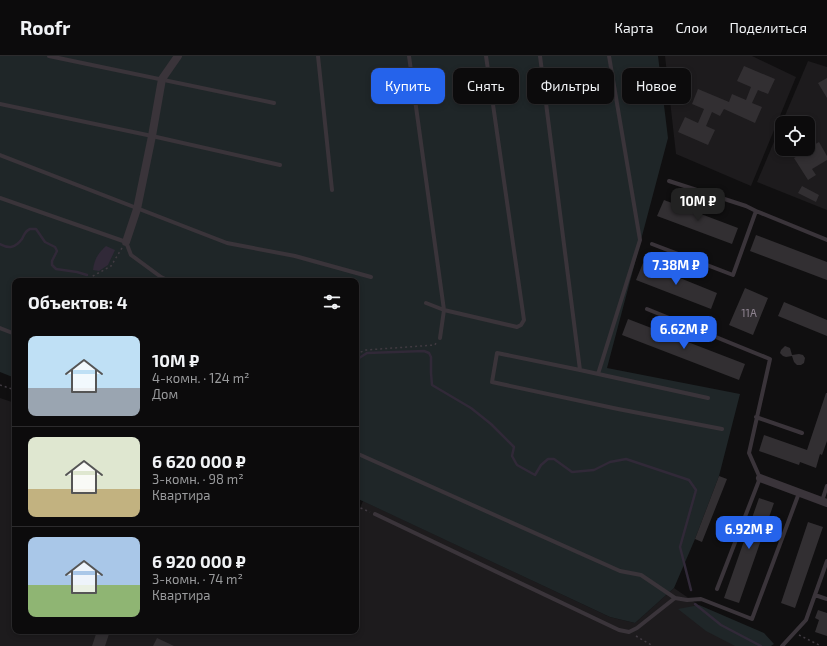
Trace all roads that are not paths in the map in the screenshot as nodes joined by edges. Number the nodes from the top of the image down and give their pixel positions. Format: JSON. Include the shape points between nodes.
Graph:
{"nodes":[{"id":1,"x":49,"y":56,"type":"edge"},
{"id":2,"x":178,"y":56,"type":"edge"},
{"id":3,"x":318,"y":56,"type":"edge"},
{"id":4,"x":409,"y":56,"type":"edge"},
{"id":5,"x":486,"y":56,"type":"edge"},
{"id":6,"x":540,"y":56,"type":"edge"},
{"id":7,"x":609,"y":56,"type":"edge"},
{"id":8,"x":162,"y":79,"type":"junction"},
{"id":9,"x":274,"y":103,"type":"dead end"},
{"id":10,"x":0,"y":104,"type":"edge"},
{"id":11,"x":152,"y":136,"type":"junction"},
{"id":12,"x":0,"y":156,"type":"edge"},
{"id":13,"x":280,"y":165,"type":"dead end"},
{"id":14,"x":669,"y":180,"type":"dead end"},
{"id":15,"x":332,"y":190,"type":"dead end"},
{"id":16,"x":0,"y":198,"type":"edge"},
{"id":17,"x":137,"y":209,"type":"junction"},
{"id":18,"x":756,"y":212,"type":"junction"},
{"id":19,"x":827,"y":240,"type":"edge"},
{"id":20,"x":126,"y":242,"type":"junction"},
{"id":21,"x":652,"y":244,"type":"dead end"},
{"id":22,"x":372,"y":277,"type":"dead end"},
{"id":23,"x":163,"y":278,"type":"edge"},
{"id":24,"x":426,"y":303,"type":"dead end"},
{"id":25,"x":647,"y":309,"type":"dead end"},
{"id":26,"x":444,"y":310,"type":"junction"},
{"id":27,"x":0,"y":328,"type":"edge"},
{"id":28,"x":12,"y":333,"type":"edge"},
{"id":29,"x":440,"y":338,"type":"road end"},
{"id":30,"x":580,"y":370,"type":"junction"},
{"id":31,"x":598,"y":374,"type":"junction"},
{"id":32,"x":708,"y":398,"type":"dead end"},
{"id":33,"x":756,"y":417,"type":"junction"},
{"id":34,"x":722,"y":429,"type":"dead end"},
{"id":35,"x":802,"y":433,"type":"dead end"},
{"id":36,"x":359,"y":454,"type":"edge"},
{"id":37,"x":760,"y":478,"type":"junction"},
{"id":38,"x":827,"y":486,"type":"edge"},
{"id":39,"x":799,"y":493,"type":"junction"},
{"id":40,"x":824,"y":502,"type":"edge"},
{"id":41,"x":375,"y":514,"type":"road end"},
{"id":42,"x":827,"y":561,"type":"edge"},
{"id":43,"x":717,"y":589,"type":"dead end"},
{"id":44,"x":815,"y":595,"type":"junction"},
{"id":45,"x":675,"y":598,"type":"junction"},
{"id":46,"x":827,"y":600,"type":"edge"},
{"id":47,"x":782,"y":646,"type":"edge"}],
"edges":[{"from":1,"to":8,"type":"lane"},
{"from":2,"to":8,"type":"street"},
{"from":3,"to":15,"type":"lane"},
{"from":4,"to":26,"type":"lane"},
{"from":5,"to":26,"type":"lane","via":[[524,320],[522,325],[517,327]]},
{"from":6,"to":30,"type":"lane"},
{"from":7,"to":31,"type":"lane","via":[[640,240]]},
{"from":8,"to":9,"type":"lane"},
{"from":8,"to":11,"type":"street"},
{"from":10,"to":11,"type":"lane"},
{"from":11,"to":13,"type":"lane"},
{"from":11,"to":17,"type":"street"},
{"from":12,"to":17,"type":"lane"},
{"from":14,"to":18,"type":"lane","via":[[746,206]]},
{"from":16,"to":20,"type":"lane"},
{"from":17,"to":20,"type":"street"},
{"from":17,"to":22,"type":"lane","via":[[227,243],[295,256]]},
{"from":18,"to":19,"type":"lane"},
{"from":18,"to":21,"type":"lane","via":[[733,275]]},
{"from":20,"to":23,"type":"lane","via":[[131,255]]},
{"from":24,"to":26,"type":"lane"},
{"from":25,"to":33,"type":"lane","via":[[770,359]]},
{"from":26,"to":29,"type":"lane"},
{"from":27,"to":28,"type":"lane"},
{"from":30,"to":31,"type":"lane"},
{"from":30,"to":34,"type":"lane","via":[[497,353],[492,382]]},
{"from":31,"to":32,"type":"lane"},
{"from":33,"to":35,"type":"lane"},
{"from":33,"to":37,"type":"lane","via":[[749,452]]},
{"from":36,"to":45,"type":"lane","via":[[620,571],[641,575]]},
{"from":37,"to":39,"type":"street"},
{"from":37,"to":43,"type":"lane"},
{"from":38,"to":40,"type":"lane"},
{"from":39,"to":40,"type":"street"},
{"from":39,"to":45,"type":"lane","via":[[752,619],[701,600]]},
{"from":41,"to":45,"type":"lane","via":[[619,630],[629,632],[637,628]]},
{"from":42,"to":44,"type":"lane"},
{"from":44,"to":46,"type":"lane"},
{"from":44,"to":47,"type":"lane","via":[[806,620]]}]}
